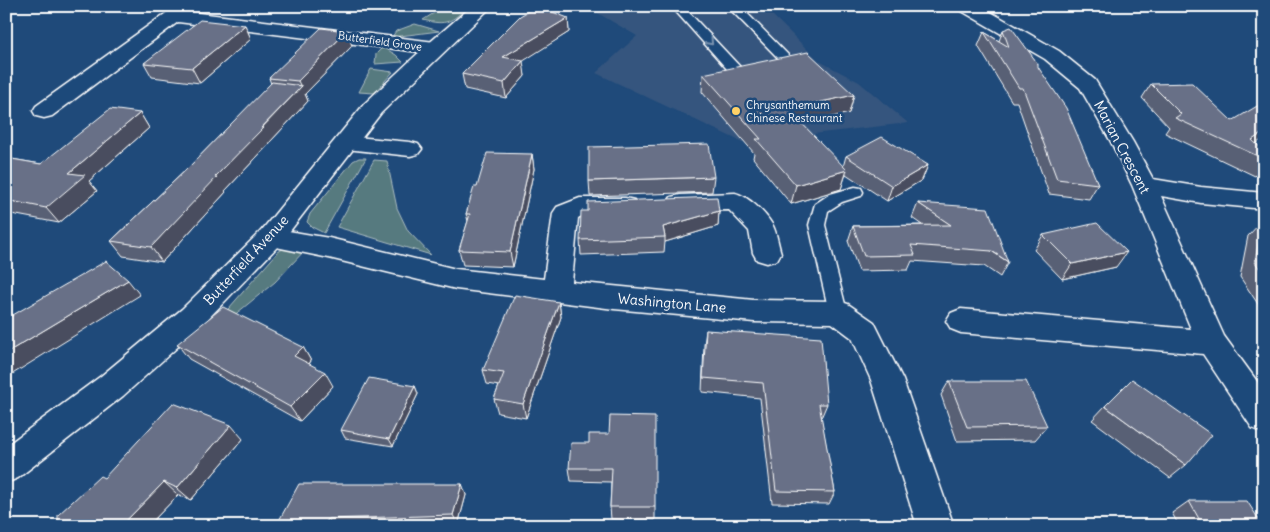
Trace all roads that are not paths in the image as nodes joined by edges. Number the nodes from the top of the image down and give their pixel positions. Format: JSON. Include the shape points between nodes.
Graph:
{"nodes":[{"id":1,"x":483,"y":6,"type":"edge"},
{"id":2,"x":677,"y":6,"type":"edge"},
{"id":3,"x":732,"y":6,"type":"edge"},
{"id":4,"x":966,"y":6,"type":"edge"},
{"id":5,"x":182,"y":11,"type":"edge"},
{"id":6,"x":435,"y":48,"type":"junction"},
{"id":7,"x":44,"y":111,"type":"dead end"},
{"id":8,"x":345,"y":143,"type":"junction"},
{"id":9,"x":410,"y":149,"type":"dead end"},
{"id":10,"x":1144,"y":185,"type":"junction"},
{"id":11,"x":855,"y":192,"type":"dead end"},
{"id":12,"x":1264,"y":201,"type":"edge"},
{"id":13,"x":271,"y":237,"type":"junction"},
{"id":14,"x":767,"y":254,"type":"dead end"},
{"id":15,"x":557,"y":290,"type":"junction"},
{"id":16,"x":838,"y":312,"type":"junction"},
{"id":17,"x":961,"y":321,"type":"dead end"},
{"id":18,"x":1212,"y":343,"type":"junction"},
{"id":19,"x":1264,"y":418,"type":"edge"},
{"id":20,"x":6,"y":467,"type":"edge"},
{"id":21,"x":936,"y":526,"type":"edge"}],
"edges":[{"from":1,"to":6,"type":"street","name":"Butterfield Avenue"},
{"from":2,"to":3,"type":"lane","one_way":true,"via":[[739,74],[790,62]]},
{"from":4,"to":10,"type":"street","name":"Marian Crescent","via":[[1052,55],[1088,84]]},
{"from":5,"to":6,"type":"street","name":"Butterfield Grove"},
{"from":5,"to":7,"type":"street","name":"Butterfield Grove"},
{"from":6,"to":8,"type":"street","name":"Butterfield Avenue","via":[[373,108]]},
{"from":8,"to":9,"type":"street"},
{"from":8,"to":13,"type":"street","name":"Butterfield Avenue"},
{"from":10,"to":12,"type":"street"},
{"from":10,"to":18,"type":"street","name":"Marian Crescent"},
{"from":11,"to":16,"type":"lane","via":[[836,198],[821,208],[817,226]]},
{"from":13,"to":15,"type":"street","name":"Washington Lane","via":[[456,279]]},
{"from":13,"to":20,"type":"street","name":"Butterfield Avenue","via":[[192,317],[112,386]]},
{"from":14,"to":15,"type":"street","via":[[762,228],[735,201],[580,207],[566,213]]},
{"from":15,"to":16,"type":"street","name":"Washington Lane","via":[[754,311]]},
{"from":16,"to":21,"type":"street","via":[[863,330],[887,380]]},
{"from":17,"to":18,"type":"street"},
{"from":18,"to":19,"type":"street","name":"Marian Crescent"}]}
